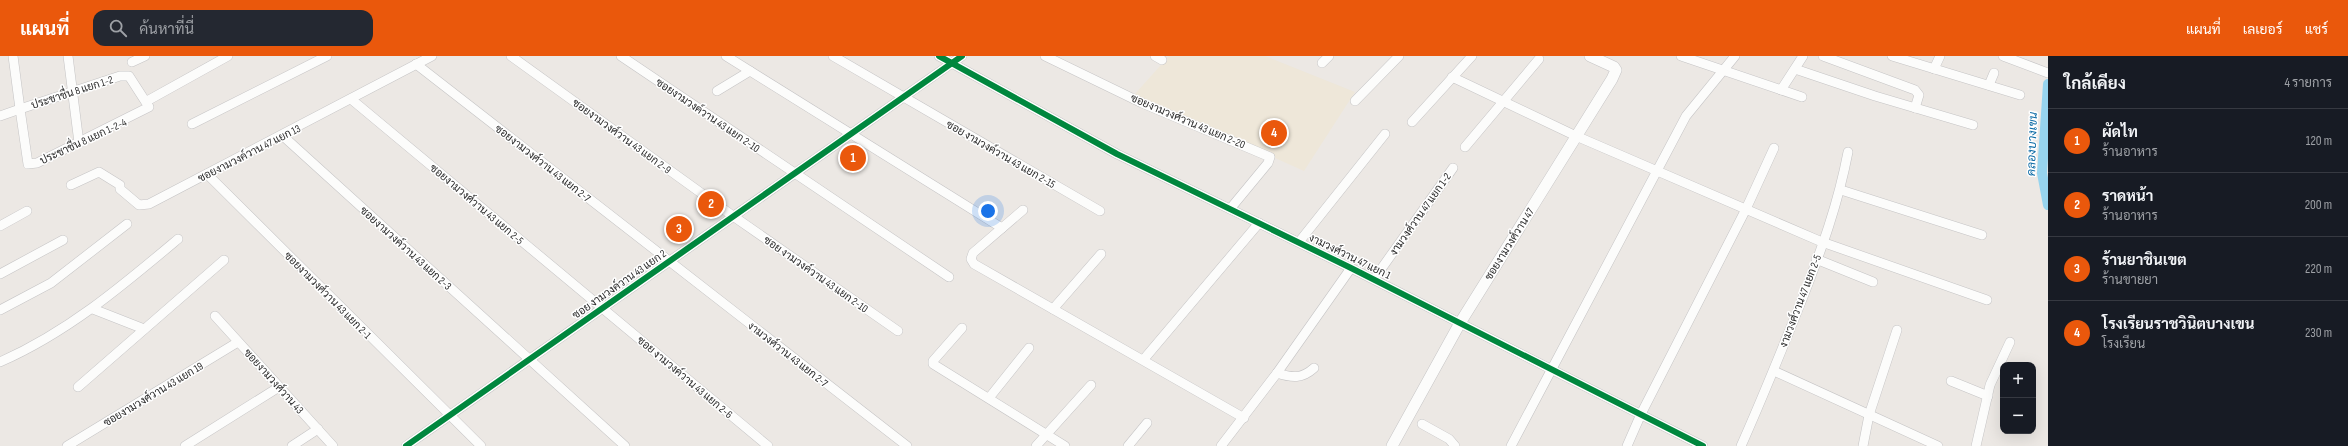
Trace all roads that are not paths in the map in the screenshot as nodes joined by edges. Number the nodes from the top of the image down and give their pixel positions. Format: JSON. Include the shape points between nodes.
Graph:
{"nodes":[{"id":1,"x":13,"y":56,"type":"edge"},
{"id":2,"x":68,"y":56,"type":"edge"},
{"id":3,"x":145,"y":56,"type":"edge"},
{"id":4,"x":228,"y":56,"type":"edge"},
{"id":5,"x":327,"y":56,"type":"edge"},
{"id":6,"x":432,"y":56,"type":"edge"},
{"id":7,"x":511,"y":56,"type":"edge"},
{"id":8,"x":621,"y":56,"type":"edge"},
{"id":9,"x":726,"y":56,"type":"edge"},
{"id":10,"x":833,"y":56,"type":"edge"},
{"id":11,"x":939,"y":56,"type":"edge"},
{"id":12,"x":962,"y":56,"type":"edge"},
{"id":13,"x":1046,"y":56,"type":"edge"},
{"id":14,"x":1329,"y":56,"type":"edge"},
{"id":15,"x":1399,"y":56,"type":"edge"},
{"id":16,"x":1472,"y":56,"type":"edge"},
{"id":17,"x":1590,"y":56,"type":"edge"},
{"id":18,"x":1681,"y":56,"type":"edge"},
{"id":19,"x":1735,"y":56,"type":"edge"},
{"id":20,"x":1802,"y":56,"type":"edge"},
{"id":21,"x":1823,"y":56,"type":"edge"},
{"id":22,"x":1892,"y":56,"type":"edge"},
{"id":23,"x":1940,"y":56,"type":"edge"},
{"id":24,"x":2003,"y":56,"type":"edge"},
{"id":25,"x":1538,"y":59,"type":"dead end"},
{"id":26,"x":132,"y":62,"type":"dead end"},
{"id":27,"x":952,"y":63,"type":"junction"},
{"id":28,"x":1322,"y":63,"type":"dead end"},
{"id":29,"x":416,"y":64,"type":"junction"},
{"id":30,"x":1795,"y":69,"type":"junction"},
{"id":31,"x":1934,"y":69,"type":"junction"},
{"id":32,"x":750,"y":71,"type":"junction"},
{"id":33,"x":1722,"y":71,"type":"junction"},
{"id":34,"x":1994,"y":73,"type":"dead end"},
{"id":35,"x":2048,"y":73,"type":"edge"},
{"id":36,"x":1452,"y":77,"type":"junction"},
{"id":37,"x":1989,"y":85,"type":"junction"},
{"id":38,"x":1782,"y":90,"type":"junction"},
{"id":39,"x":717,"y":91,"type":"dead end"},
{"id":40,"x":73,"y":92,"type":"junction"},
{"id":41,"x":2020,"y":95,"type":"dead end"},
{"id":42,"x":1802,"y":97,"type":"dead end"},
{"id":43,"x":903,"y":98,"type":"junction"},
{"id":44,"x":351,"y":99,"type":"junction"},
{"id":45,"x":147,"y":101,"type":"junction"},
{"id":46,"x":1354,"y":101,"type":"dead end"},
{"id":47,"x":1503,"y":101,"type":"junction"},
{"id":48,"x":1915,"y":108,"type":"junction"},
{"id":49,"x":19,"y":109,"type":"junction"},
{"id":50,"x":0,"y":116,"type":"edge"},
{"id":51,"x":1412,"y":122,"type":"dead end"},
{"id":52,"x":192,"y":124,"type":"dead end"},
{"id":53,"x":1973,"y":125,"type":"dead end"},
{"id":54,"x":1385,"y":134,"type":"dead end"},
{"id":55,"x":850,"y":135,"type":"junction"},
{"id":56,"x":283,"y":136,"type":"junction"},
{"id":57,"x":1576,"y":136,"type":"junction"},
{"id":58,"x":79,"y":143,"type":"junction"},
{"id":59,"x":1464,"y":147,"type":"dead end"},
{"id":60,"x":1774,"y":148,"type":"dead end"},
{"id":61,"x":1848,"y":152,"type":"dead end"},
{"id":62,"x":1453,"y":168,"type":"dead end"},
{"id":63,"x":1658,"y":171,"type":"junction"},
{"id":64,"x":795,"y":173,"type":"junction"},
{"id":65,"x":206,"y":174,"type":"junction"},
{"id":66,"x":71,"y":185,"type":"dead end"},
{"id":67,"x":1842,"y":190,"type":"junction"},
{"id":68,"x":1746,"y":209,"type":"junction"},
{"id":69,"x":1022,"y":210,"type":"dead end"},
{"id":70,"x":1230,"y":210,"type":"junction"},
{"id":71,"x":27,"y":211,"type":"dead end"},
{"id":72,"x":1100,"y":211,"type":"dead end"},
{"id":73,"x":733,"y":216,"type":"junction"},
{"id":74,"x":1259,"y":223,"type":"junction"},
{"id":75,"x":127,"y":224,"type":"dead end"},
{"id":76,"x":0,"y":226,"type":"edge"},
{"id":77,"x":1002,"y":228,"type":"junction"},
{"id":78,"x":1982,"y":235,"type":"dead end"},
{"id":79,"x":178,"y":239,"type":"dead end"},
{"id":80,"x":63,"y":240,"type":"dead end"},
{"id":81,"x":1299,"y":242,"type":"junction"},
{"id":82,"x":1822,"y":242,"type":"junction"},
{"id":83,"x":1101,"y":254,"type":"dead end"},
{"id":84,"x":1816,"y":259,"type":"junction"},
{"id":85,"x":224,"y":260,"type":"dead end"},
{"id":86,"x":669,"y":262,"type":"junction"},
{"id":87,"x":1351,"y":268,"type":"junction"},
{"id":88,"x":0,"y":274,"type":"edge"},
{"id":89,"x":949,"y":276,"type":"dead end"},
{"id":90,"x":1374,"y":279,"type":"junction"},
{"id":91,"x":1874,"y":282,"type":"dead end"},
{"id":92,"x":1987,"y":300,"type":"dead end"},
{"id":93,"x":602,"y":308,"type":"junction"},
{"id":94,"x":93,"y":309,"type":"junction"},
{"id":95,"x":1053,"y":309,"type":"junction"},
{"id":96,"x":0,"y":310,"type":"edge"},
{"id":97,"x":215,"y":316,"type":"dead end"},
{"id":98,"x":1460,"y":323,"type":"junction"},
{"id":99,"x":962,"y":328,"type":"dead end"},
{"id":100,"x":144,"y":329,"type":"junction"},
{"id":101,"x":1898,"y":330,"type":"dead end"},
{"id":102,"x":898,"y":331,"type":"dead end"},
{"id":103,"x":238,"y":342,"type":"junction"},
{"id":104,"x":2010,"y":342,"type":"dead end"},
{"id":105,"x":1029,"y":348,"type":"dead end"},
{"id":106,"x":1144,"y":359,"type":"junction"},
{"id":107,"x":528,"y":360,"type":"junction"},
{"id":108,"x":0,"y":362,"type":"edge"},
{"id":109,"x":1314,"y":368,"type":"dead end"},
{"id":110,"x":1552,"y":370,"type":"junction"},
{"id":111,"x":1774,"y":371,"type":"junction"},
{"id":112,"x":1276,"y":373,"type":"junction"},
{"id":113,"x":1951,"y":381,"type":"dead end"},
{"id":114,"x":1091,"y":385,"type":"dead end"},
{"id":115,"x":78,"y":387,"type":"dead end"},
{"id":116,"x":279,"y":387,"type":"junction"},
{"id":117,"x":1988,"y":396,"type":"junction"},
{"id":118,"x":989,"y":398,"type":"junction"},
{"id":119,"x":1641,"y":414,"type":"junction"},
{"id":120,"x":450,"y":415,"type":"junction"},
{"id":121,"x":1869,"y":415,"type":"junction"},
{"id":122,"x":1244,"y":418,"type":"junction"},
{"id":123,"x":1147,"y":424,"type":"dead end"},
{"id":124,"x":1422,"y":424,"type":"dead end"},
{"id":125,"x":318,"y":429,"type":"junction"},
{"id":126,"x":1046,"y":434,"type":"junction"},
{"id":127,"x":67,"y":446,"type":"edge"},
{"id":128,"x":185,"y":446,"type":"edge"},
{"id":129,"x":292,"y":446,"type":"edge"},
{"id":130,"x":333,"y":446,"type":"edge"},
{"id":131,"x":406,"y":446,"type":"edge"},
{"id":132,"x":481,"y":446,"type":"edge"},
{"id":133,"x":624,"y":446,"type":"edge"},
{"id":134,"x":768,"y":446,"type":"edge"},
{"id":135,"x":907,"y":446,"type":"edge"},
{"id":136,"x":1036,"y":446,"type":"edge"},
{"id":137,"x":1065,"y":446,"type":"edge"},
{"id":138,"x":1128,"y":446,"type":"edge"},
{"id":139,"x":1221,"y":446,"type":"edge"},
{"id":140,"x":1392,"y":446,"type":"edge"},
{"id":141,"x":1455,"y":446,"type":"edge"},
{"id":142,"x":1511,"y":446,"type":"edge"},
{"id":143,"x":1627,"y":446,"type":"edge"},
{"id":144,"x":1703,"y":446,"type":"edge"},
{"id":145,"x":1741,"y":446,"type":"edge"},
{"id":146,"x":1863,"y":446,"type":"edge"},
{"id":147,"x":1938,"y":446,"type":"edge"},
{"id":148,"x":1976,"y":446,"type":"edge"}],
"edges":[{"from":1,"to":49,"type":"street"},
{"from":2,"to":40,"type":"street"},
{"from":3,"to":26,"type":"street"},
{"from":4,"to":45,"type":"street"},
{"from":5,"to":52,"type":"street"},
{"from":6,"to":29,"type":"street","name":"ซอยงามวงค์วาน 47 แยก 13"},
{"from":7,"to":73,"type":"street","name":"ซอยงามวงศ์วาน 43 แยก 2-9"},
{"from":8,"to":64,"type":"street","name":"ซอยงามวงค์วาน 43 แยก 2-10"},
{"from":9,"to":32,"type":"street"},
{"from":10,"to":43,"type":"street","name":"ซอย งามวงค์วาน 43 แยก 2-15"},
{"from":11,"to":27,"type":"street","name":"งามวงศ์วาน 47 แยก 1"},
{"from":12,"to":27,"type":"street","name":"ซอย งามวงค์วาน 43 แยก 2"},
{"from":13,"to":70,"type":"street","name":"ซอยงามวงศ์วาน 43 แยก 2-20","via":[[1142,103],[1270,157],[1268,163]]},
{"from":14,"to":28,"type":"street"},
{"from":15,"to":46,"type":"street"},
{"from":16,"to":36,"type":"street"},
{"from":17,"to":57,"type":"street","name":"ซอยงามวงศ์วาน 47","via":[[1616,70]]},
{"from":18,"to":33,"type":"street"},
{"from":19,"to":33,"type":"street"},
{"from":20,"to":30,"type":"street"},
{"from":21,"to":48,"type":"street","via":[[1915,90],[1919,95]]},
{"from":22,"to":31,"type":"street"},
{"from":23,"to":31,"type":"street"},
{"from":24,"to":35,"type":"street"},
{"from":25,"to":47,"type":"street"},
{"from":27,"to":43,"type":"street","name":"ซอย งามวงค์วาน 43 แยก 2"},
{"from":27,"to":70,"type":"street","name":"งามวงศ์วาน 47 แยก 1","via":[[1117,154]]},
{"from":29,"to":44,"type":"street","name":"ซอยงามวงค์วาน 47 แยก 13"},
{"from":29,"to":86,"type":"street","name":"ซอยงามวงศ์วาน 43 แยก 2-7"},
{"from":30,"to":38,"type":"street"},
{"from":30,"to":48,"type":"street"},
{"from":31,"to":37,"type":"street"},
{"from":32,"to":39,"type":"street"},
{"from":32,"to":55,"type":"street"},
{"from":33,"to":38,"type":"street"},
{"from":33,"to":63,"type":"street","via":[[1686,116]]},
{"from":34,"to":37,"type":"street"},
{"from":36,"to":47,"type":"street"},
{"from":36,"to":51,"type":"street"},
{"from":37,"to":41,"type":"street"},
{"from":38,"to":42,"type":"street"},
{"from":40,"to":45,"type":"street","name":"ประชาชื่น 8 แยก 1-2","via":[[126,74]]},
{"from":40,"to":49,"type":"street","name":"ประชาชื่น 8 แยก 1-2"},
{"from":40,"to":58,"type":"street"},
{"from":43,"to":55,"type":"street","name":"ซอย งามวงค์วาน 43 แยก 2"},
{"from":43,"to":72,"type":"street","name":"ซอย งามวงค์วาน 43 แยก 2-15"},
{"from":44,"to":56,"type":"street","name":"ซอยงามวงค์วาน 47 แยก 13"},
{"from":44,"to":93,"type":"street","name":"ซอยงามวงศ์วาน 43 แยก 2-5"},
{"from":45,"to":58,"type":"street","name":"ประชาชื่น 8 แยก 1-2-4","via":[[150,107],[145,112]]},
{"from":47,"to":57,"type":"street"},
{"from":47,"to":59,"type":"street"},
{"from":48,"to":53,"type":"street"},
{"from":49,"to":50,"type":"street","name":"ประชาชื่น 8 แยก 1-2"},
{"from":49,"to":58,"type":"street","name":"ประชาชื่น 8 แยก 1-2-4","via":[[28,164],[37,163]]},
{"from":54,"to":81,"type":"street"},
{"from":55,"to":64,"type":"street","name":"ซอย งามวงค์วาน 43 แยก 2"},
{"from":55,"to":77,"type":"street"},
{"from":56,"to":65,"type":"street","name":"ซอยงามวงค์วาน 47 แยก 13"},
{"from":56,"to":107,"type":"street","name":"ซอยงามวงค์วาน 43 แยก 2-3"},
{"from":57,"to":63,"type":"street"},
{"from":57,"to":98,"type":"street","name":"ซอยงามวงศ์วาน 47"},
{"from":60,"to":68,"type":"street"},
{"from":61,"to":67,"type":"street","name":"งามวงศ์วาน 47 แยก 2-5"},
{"from":62,"to":90,"type":"street","name":"งามวงศ์วาน 47 แยก 1-2"},
{"from":63,"to":68,"type":"street"},
{"from":63,"to":110,"type":"street"},
{"from":64,"to":73,"type":"street","name":"ซอย งามวงค์วาน 43 แยก 2"},
{"from":64,"to":89,"type":"street","name":"ซอยงามวงค์วาน 43 แยก 2-10"},
{"from":65,"to":66,"type":"street","name":"ซอยงามวงค์วาน 47 แยก 13","via":[[143,206],[102,172],[94,172]]},
{"from":65,"to":120,"type":"street","name":"ซอยงามวงศ์วาน 43 แยก 2-1"},
{"from":67,"to":78,"type":"street"},
{"from":67,"to":82,"type":"street","name":"งามวงศ์วาน 47 แยก 2-5"},
{"from":68,"to":82,"type":"street"},
{"from":68,"to":119,"type":"street"},
{"from":69,"to":77,"type":"street"},
{"from":70,"to":74,"type":"street","name":"งามวงศ์วาน 47 แยก 1"},
{"from":71,"to":76,"type":"street"},
{"from":73,"to":86,"type":"street","name":"ซอย งามวงค์วาน 43 แยก 2"},
{"from":73,"to":102,"type":"street","name":"ซอย งามวงค์วาน 43 แยก 2-10"},
{"from":74,"to":81,"type":"street","name":"งามวงศ์วาน 47 แยก 1"},
{"from":74,"to":106,"type":"street"},
{"from":75,"to":96,"type":"street","via":[[53,282],[32,296]]},
{"from":77,"to":95,"type":"street","via":[[973,253],[972,261]]},
{"from":79,"to":94,"type":"street"},
{"from":80,"to":88,"type":"street"},
{"from":81,"to":87,"type":"street","name":"งามวงศ์วาน 47 แยก 1"},
{"from":82,"to":84,"type":"street","name":"งามวงศ์วาน 47 แยก 2-5"},
{"from":82,"to":92,"type":"street"},
{"from":83,"to":95,"type":"street"},
{"from":84,"to":91,"type":"street"},
{"from":84,"to":111,"type":"street","name":"งามวงศ์วาน 47 แยก 2-5"},
{"from":85,"to":100,"type":"street"},
{"from":86,"to":93,"type":"street","name":"ซอย งามวงค์วาน 43 แยก 2"},
{"from":86,"to":135,"type":"street","name":"งามวงศ์วาน 43 แยก 2-7"},
{"from":87,"to":90,"type":"street","name":"งามวงศ์วาน 47 แยก 1"},
{"from":87,"to":112,"type":"street"},
{"from":90,"to":98,"type":"street","name":"งามวงศ์วาน 47 แยก 1"},
{"from":93,"to":107,"type":"street","name":"ซอย งามวงค์วาน 43 แยก 2"},
{"from":93,"to":134,"type":"street","name":"ซอย งามวงค์วาน 43 แยก 2-6"},
{"from":94,"to":100,"type":"street"},
{"from":94,"to":108,"type":"street","via":[[54,335]]},
{"from":95,"to":106,"type":"street"},
{"from":97,"to":103,"type":"street","name":"ซอยงามวงศ์วาน 43"},
{"from":98,"to":110,"type":"street","name":"งามวงศ์วาน 47 แยก 1"},
{"from":98,"to":140,"type":"street","name":"ซอยงามวงศ์วาน 47"},
{"from":99,"to":118,"type":"street","via":[[932,362]]},
{"from":100,"to":115,"type":"street"},
{"from":101,"to":121,"type":"street"},
{"from":103,"to":116,"type":"street","name":"ซอยงามวงศ์วาน 43"},
{"from":103,"to":127,"type":"street","name":"ซอยงามวงศ์วาน 43 แยก 19"},
{"from":104,"to":117,"type":"street"},
{"from":105,"to":118,"type":"street"},
{"from":106,"to":122,"type":"street"},
{"from":107,"to":120,"type":"street","name":"ซอย งามวงค์วาน 43 แยก 2"},
{"from":107,"to":133,"type":"street","name":"ซอยงามวงค์วาน 43 แยก 2-3"},
{"from":109,"to":112,"type":"street","via":[[1297,379]]},
{"from":110,"to":119,"type":"street","name":"งามวงศ์วาน 47 แยก 1"},
{"from":110,"to":142,"type":"street"},
{"from":111,"to":121,"type":"street"},
{"from":111,"to":145,"type":"street","name":"งามวงศ์วาน 47 แยก 2-5"},
{"from":112,"to":122,"type":"street"},
{"from":113,"to":117,"type":"street"},
{"from":114,"to":126,"type":"street"},
{"from":116,"to":125,"type":"street","name":"ซอยงามวงศ์วาน 43"},
{"from":116,"to":128,"type":"street"},
{"from":117,"to":148,"type":"street"},
{"from":118,"to":126,"type":"street"},
{"from":119,"to":143,"type":"street"},
{"from":119,"to":144,"type":"street","name":"งามวงศ์วาน 47 แยก 1"},
{"from":120,"to":131,"type":"street","name":"ซอย งามวงค์วาน 43 แยก 2"},
{"from":120,"to":132,"type":"street","name":"ซอยงามวงศ์วาน 43 แยก 2-1"},
{"from":121,"to":146,"type":"street"},
{"from":121,"to":147,"type":"street"},
{"from":122,"to":139,"type":"street"},
{"from":123,"to":138,"type":"street"},
{"from":124,"to":141,"type":"street","via":[[1449,439]]},
{"from":125,"to":129,"type":"street"},
{"from":125,"to":130,"type":"street","name":"ซอยงามวงศ์วาน 43"},
{"from":126,"to":136,"type":"street"},
{"from":126,"to":137,"type":"street"}]}
